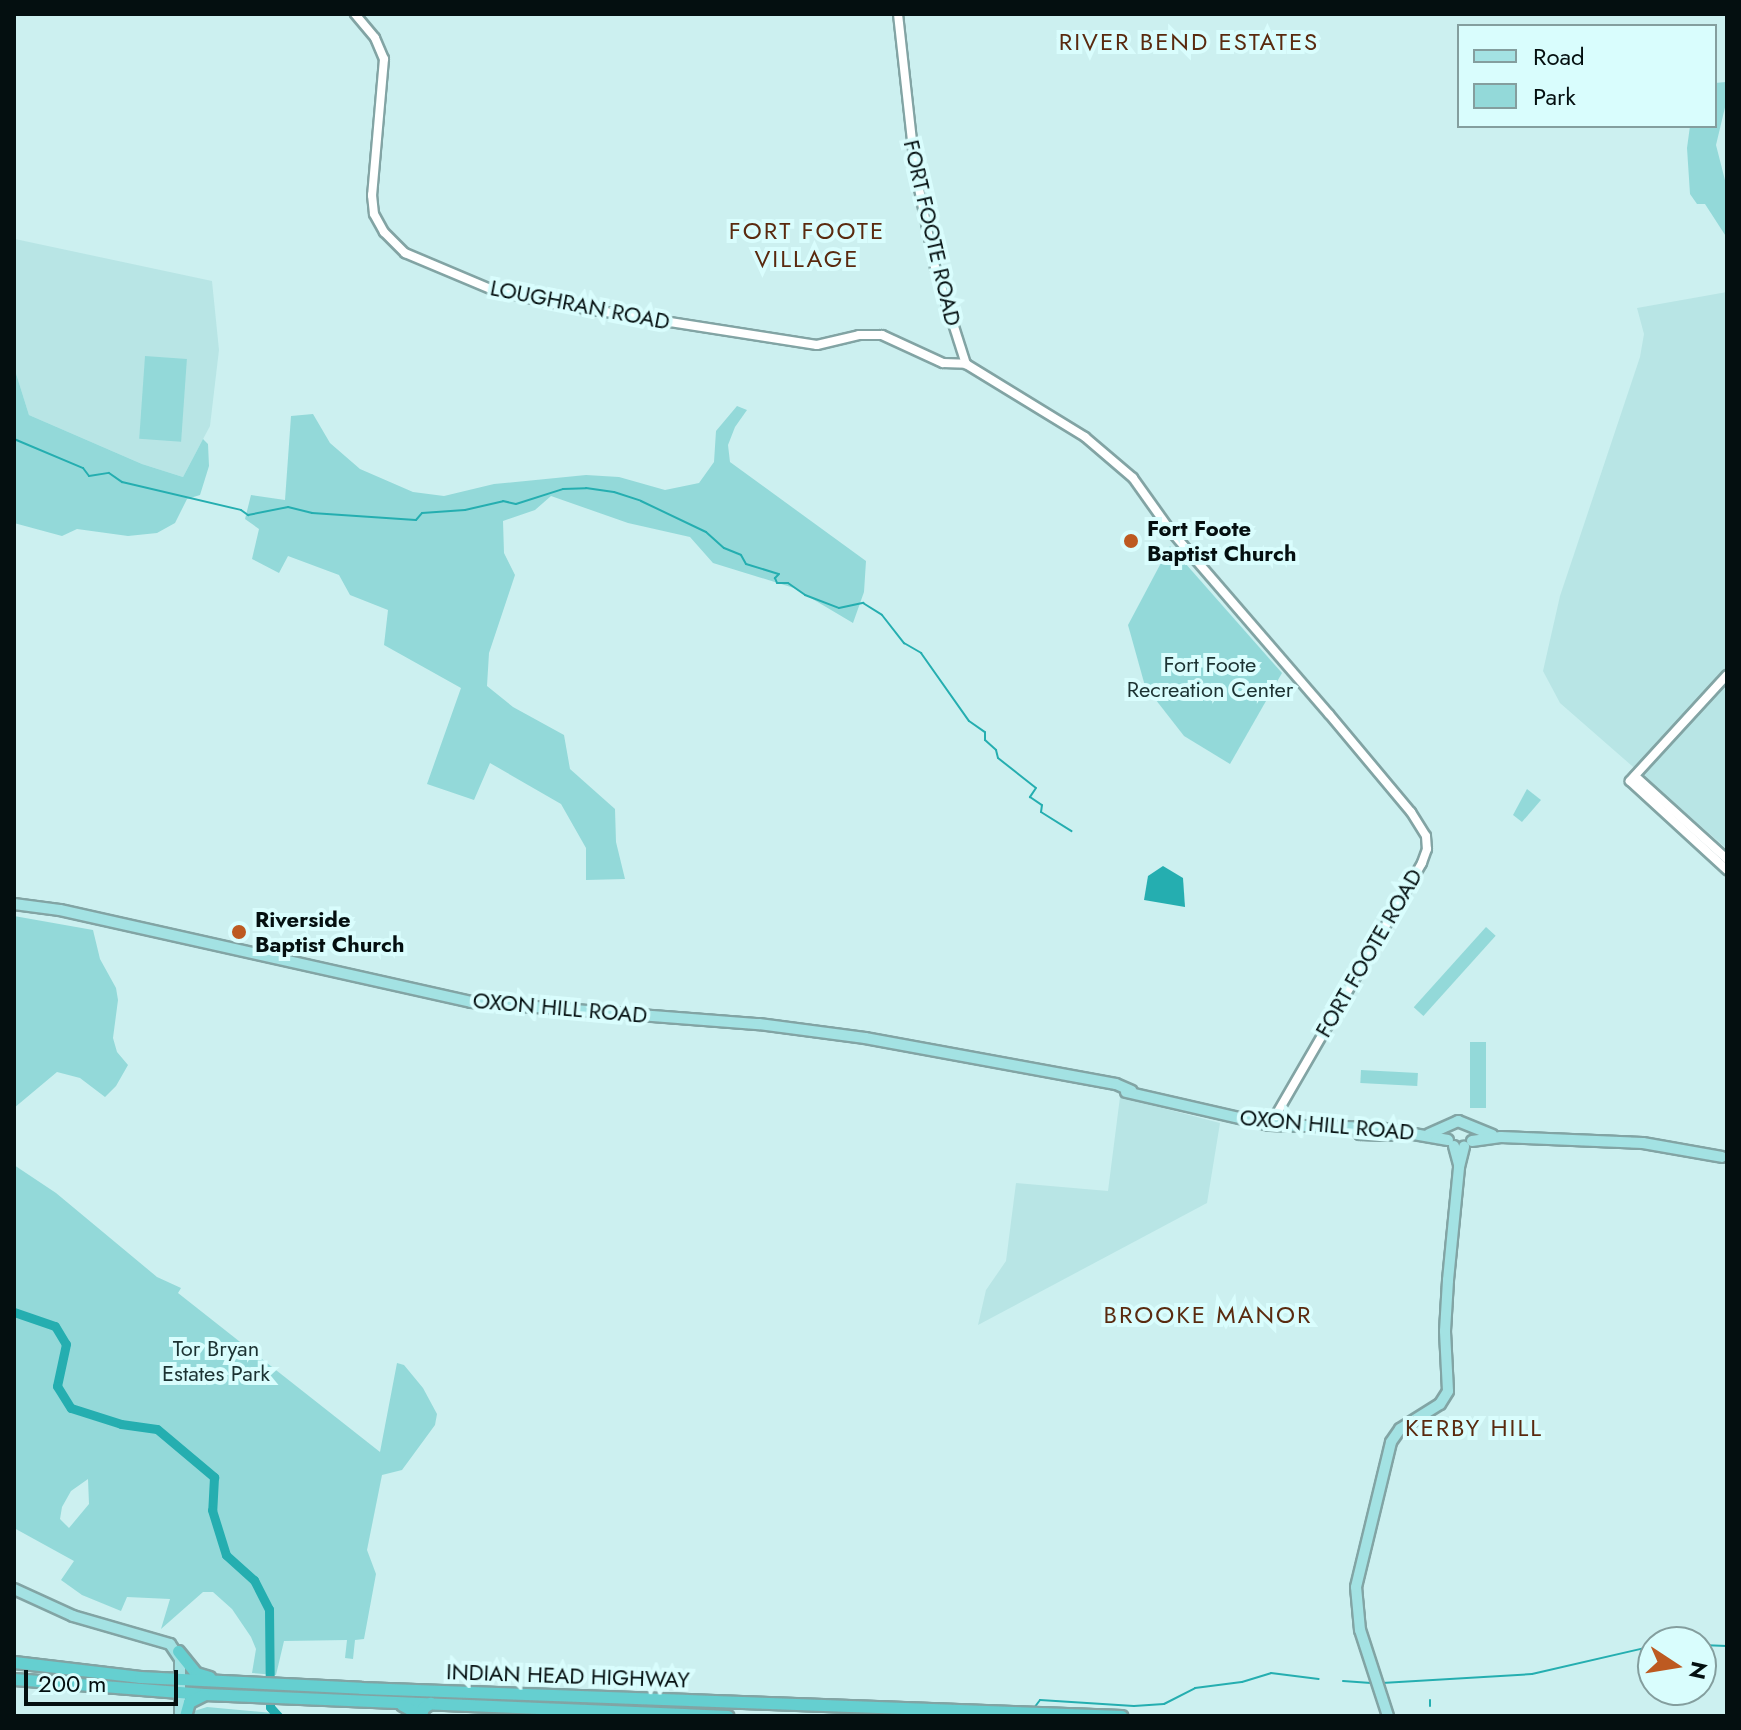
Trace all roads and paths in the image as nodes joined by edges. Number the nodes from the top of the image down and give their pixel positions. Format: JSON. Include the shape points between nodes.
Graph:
{"nodes":[{"id":1,"x":355,"y":14,"type":"edge"},
{"id":2,"x":898,"y":14,"type":"edge"},
{"id":3,"x":966,"y":364,"type":"junction"},
{"id":4,"x":1727,"y":675,"type":"edge"},
{"id":5,"x":1632,"y":778,"type":"junction"},
{"id":6,"x":1727,"y":859,"type":"edge"},
{"id":7,"x":1727,"y":870,"type":"edge"},
{"id":8,"x":14,"y":904,"type":"edge"},
{"id":9,"x":1270,"y":1125,"type":"junction"},
{"id":10,"x":1450,"y":1125,"type":"junction"},
{"id":11,"x":1470,"y":1126,"type":"junction"},
{"id":12,"x":1429,"y":1134,"type":"junction"},
{"id":13,"x":1501,"y":1137,"type":"junction"},
{"id":14,"x":1460,"y":1143,"type":"junction"},
{"id":15,"x":1724,"y":1158,"type":"edge"},
{"id":16,"x":14,"y":1589,"type":"edge"},
{"id":17,"x":178,"y":1651,"type":"junction"},
{"id":18,"x":14,"y":1662,"type":"edge"},
{"id":19,"x":14,"y":1679,"type":"edge"},
{"id":20,"x":180,"y":1679,"type":"junction"},
{"id":21,"x":229,"y":1681,"type":"junction"},
{"id":22,"x":180,"y":1692,"type":"junction"},
{"id":23,"x":204,"y":1694,"type":"junction"},
{"id":24,"x":182,"y":1716,"type":"edge"},
{"id":25,"x":728,"y":1716,"type":"edge"},
{"id":26,"x":1121,"y":1716,"type":"edge"},
{"id":27,"x":1388,"y":1716,"type":"edge"}],
"edges":[{"from":1,"to":3,"type":"street","name":"LOUGHRAN ROAD","via":[[384,59],[374,214],[405,253],[493,290],[555,304],[817,345],[882,335],[943,363]]},
{"from":2,"to":3,"type":"street","name":"FORT FOOTE ROAD","via":[[918,182],[935,267]]},
{"from":3,"to":9,"type":"street","name":"FORT FOOTE ROAD","via":[[1085,437],[1133,478],[1170,530],[1424,829],[1422,863]]},
{"from":4,"to":5,"type":"street"},
{"from":5,"to":6,"type":"street"},
{"from":5,"to":7,"type":"street"},
{"from":8,"to":9,"type":"main road","name":"OXON HILL ROAD","via":[[471,1002],[759,1024],[941,1050],[1123,1086]]},
{"from":9,"to":12,"type":"main road","name":"OXON HILL ROAD","via":[[1374,1135]]},
{"from":10,"to":11,"type":"main road","name":"OXON HILL ROAD","via":[[1458,1121]]},
{"from":10,"to":12,"type":"main road","name":"OXON HILL ROAD"},
{"from":10,"to":14,"type":"main road"},
{"from":11,"to":13,"type":"main road","name":"OXON HILL ROAD"},
{"from":11,"to":14,"type":"main road"},
{"from":12,"to":14,"type":"main road","name":"OXON HILL ROAD"},
{"from":13,"to":14,"type":"main road","name":"OXON HILL ROAD"},
{"from":13,"to":15,"type":"main road","name":"OXON HILL ROAD","via":[[1692,1146]]},
{"from":14,"to":27,"type":"main road","via":[[1445,1311],[1448,1391],[1440,1404],[1400,1429],[1391,1442],[1356,1587],[1357,1620]]},
{"from":16,"to":17,"type":"main road","via":[[73,1616],[163,1641]]},
{"from":17,"to":20,"type":"main road"},
{"from":17,"to":21,"type":"highway","via":[[196,1673]]},
{"from":18,"to":20,"type":"highway","name":"INDIAN HEAD HIGHWAY"},
{"from":19,"to":22,"type":"highway","name":"INDIAN HEAD HIGHWAY"},
{"from":20,"to":21,"type":"highway","name":"INDIAN HEAD HIGHWAY"},
{"from":20,"to":22,"type":"main road"},
{"from":21,"to":26,"type":"highway","name":"INDIAN HEAD HIGHWAY"},
{"from":22,"to":23,"type":"highway","name":"INDIAN HEAD HIGHWAY"},
{"from":22,"to":24,"type":"main road"},
{"from":23,"to":24,"type":"highway","via":[[189,1702]]},
{"from":23,"to":25,"type":"highway","name":"INDIAN HEAD HIGHWAY"}]}
